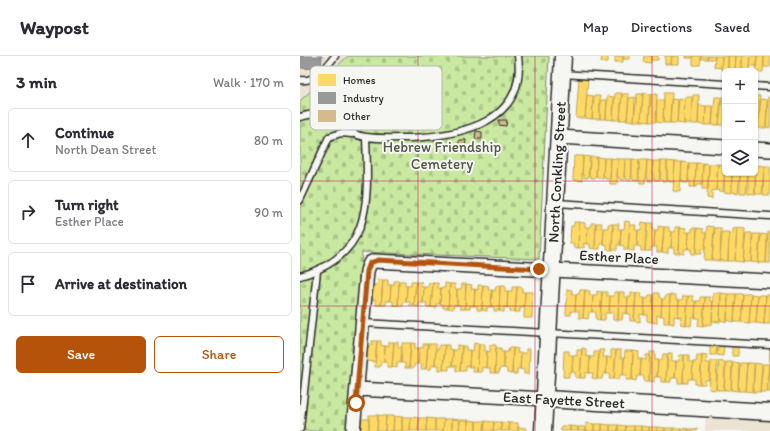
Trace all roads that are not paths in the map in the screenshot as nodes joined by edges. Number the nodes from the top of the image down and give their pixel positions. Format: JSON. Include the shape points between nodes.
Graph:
{"nodes":[{"id":1,"x":335,"y":56,"type":"edge"},
{"id":2,"x":518,"y":56,"type":"edge"},
{"id":3,"x":563,"y":56,"type":"edge"},
{"id":4,"x":326,"y":66,"type":"edge"},
{"id":5,"x":562,"y":74,"type":"junction"},
{"id":6,"x":310,"y":79,"type":"edge"},
{"id":7,"x":300,"y":80,"type":"edge"},
{"id":8,"x":722,"y":84,"type":"edge"},
{"id":9,"x":758,"y":86,"type":"edge"},
{"id":10,"x":770,"y":87,"type":"edge"},
{"id":11,"x":310,"y":115,"type":"edge"},
{"id":12,"x":300,"y":117,"type":"edge"},
{"id":13,"x":347,"y":130,"type":"edge"},
{"id":14,"x":352,"y":134,"type":"junction"},
{"id":15,"x":366,"y":137,"type":"junction"},
{"id":16,"x":559,"y":137,"type":"junction"},
{"id":17,"x":722,"y":147,"type":"edge"},
{"id":18,"x":758,"y":149,"type":"edge"},
{"id":19,"x":770,"y":150,"type":"edge"},
{"id":20,"x":300,"y":200,"type":"edge"},
{"id":21,"x":556,"y":203,"type":"junction"},
{"id":22,"x":770,"y":216,"type":"edge"},
{"id":23,"x":553,"y":270,"type":"junction"},
{"id":24,"x":317,"y":271,"type":"junction"},
{"id":25,"x":300,"y":276,"type":"edge"},
{"id":26,"x":770,"y":281,"type":"edge"},
{"id":27,"x":363,"y":323,"type":"junction"},
{"id":28,"x":549,"y":332,"type":"junction"},
{"id":29,"x":770,"y":345,"type":"edge"},
{"id":30,"x":357,"y":389,"type":"junction"},
{"id":31,"x":546,"y":399,"type":"junction"},
{"id":32,"x":770,"y":412,"type":"edge"},
{"id":33,"x":300,"y":429,"type":"edge"},
{"id":34,"x":353,"y":431,"type":"edge"},
{"id":35,"x":543,"y":431,"type":"edge"}],
"edges":[{"from":1,"to":4,"type":"lane"},
{"from":2,"to":15,"type":"lane","via":[[520,70],[515,92],[500,112],[485,121],[467,130],[440,136]]},
{"from":3,"to":5,"type":"street","name":"North Conkling Street"},
{"from":5,"to":8,"type":"lane"},
{"from":5,"to":16,"type":"street","name":"North Conkling Street"},
{"from":6,"to":7,"type":"lane"},
{"from":9,"to":10,"type":"lane"},
{"from":11,"to":12,"type":"lane"},
{"from":13,"to":14,"type":"lane"},
{"from":14,"to":15,"type":"lane"},
{"from":14,"to":20,"type":"lane","via":[[341,133],[329,137]]},
{"from":15,"to":24,"type":"lane","via":[[367,196],[362,227],[346,251],[331,264]]},
{"from":16,"to":17,"type":"street"},
{"from":16,"to":21,"type":"street","name":"North Conkling Street"},
{"from":18,"to":19,"type":"street"},
{"from":21,"to":22,"type":"lane"},
{"from":21,"to":23,"type":"street","name":"North Conkling Street"},
{"from":23,"to":26,"type":"street","name":"Esther Place"},
{"from":23,"to":27,"type":"street","name":"Esther Place","via":[[378,260],[370,263],[367,271]]},
{"from":23,"to":28,"type":"street","name":"North Conkling Street"},
{"from":24,"to":25,"type":"lane"},
{"from":24,"to":33,"type":"lane"},
{"from":27,"to":28,"type":"lane"},
{"from":27,"to":30,"type":"street"},
{"from":28,"to":29,"type":"lane"},
{"from":28,"to":31,"type":"street","name":"North Conkling Street"},
{"from":30,"to":31,"type":"street","name":"East Fayette Street"},
{"from":30,"to":34,"type":"street"},
{"from":31,"to":32,"type":"street","name":"East Fayette Street"},
{"from":31,"to":35,"type":"street","name":"North Conkling Street"}]}
